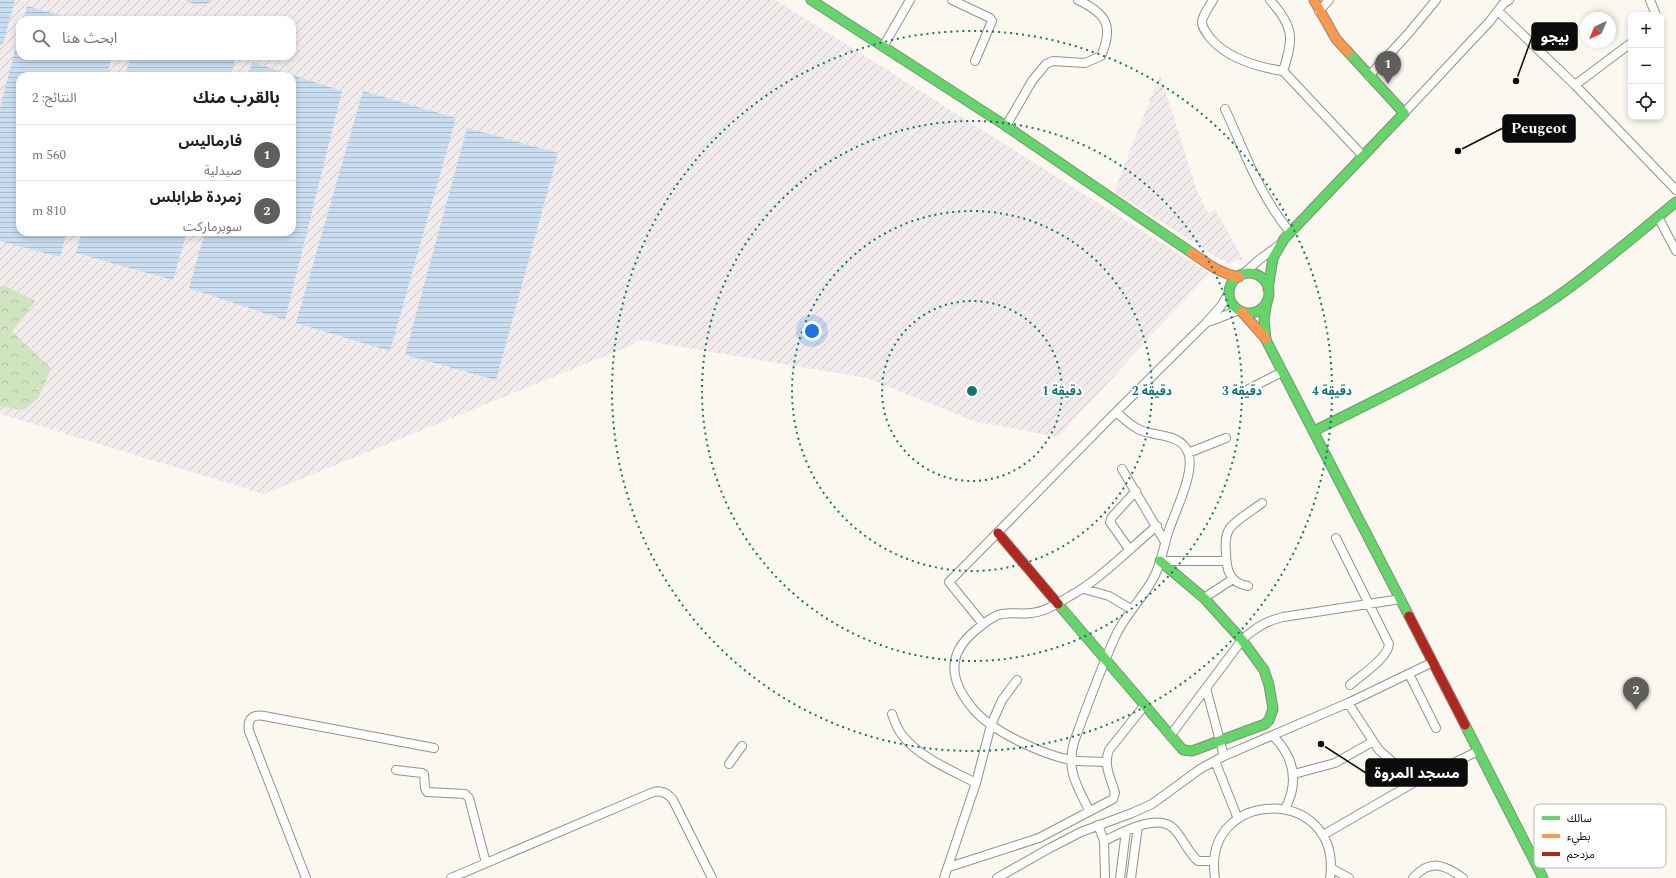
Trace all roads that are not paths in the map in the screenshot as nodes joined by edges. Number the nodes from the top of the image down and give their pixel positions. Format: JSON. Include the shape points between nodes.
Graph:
{"nodes":[{"id":1,"x":811,"y":0,"type":"edge"},
{"id":2,"x":910,"y":0,"type":"edge"},
{"id":3,"x":952,"y":0,"type":"edge"},
{"id":4,"x":1078,"y":0,"type":"edge"},
{"id":5,"x":1213,"y":0,"type":"edge"},
{"id":6,"x":1270,"y":0,"type":"edge"},
{"id":7,"x":1314,"y":0,"type":"edge"},
{"id":8,"x":1329,"y":0,"type":"edge"},
{"id":9,"x":1436,"y":0,"type":"edge"},
{"id":10,"x":1509,"y":0,"type":"edge"},
{"id":11,"x":1650,"y":0,"type":"edge"},
{"id":12,"x":1319,"y":11,"type":"junction"},
{"id":13,"x":1498,"y":11,"type":"junction"},
{"id":14,"x":1655,"y":12,"type":"edge"},
{"id":15,"x":1628,"y":45,"type":"edge"},
{"id":16,"x":883,"y":47,"type":"junction"},
{"id":17,"x":975,"y":61,"type":"dead end"},
{"id":18,"x":1284,"y":72,"type":"junction"},
{"id":19,"x":1369,"y":76,"type":"junction"},
{"id":20,"x":1575,"y":85,"type":"junction"},
{"id":21,"x":1225,"y":109,"type":"dead end"},
{"id":22,"x":1404,"y":113,"type":"junction"},
{"id":23,"x":1006,"y":126,"type":"junction"},
{"id":24,"x":1363,"y":156,"type":"junction"},
{"id":25,"x":1676,"y":190,"type":"edge"},
{"id":26,"x":1676,"y":202,"type":"edge"},
{"id":27,"x":1658,"y":217,"type":"junction"},
{"id":28,"x":1290,"y":232,"type":"junction"},
{"id":29,"x":1278,"y":246,"type":"junction"},
{"id":30,"x":1676,"y":251,"type":"edge"},
{"id":31,"x":1217,"y":270,"type":"junction"},
{"id":32,"x":1241,"y":276,"type":"junction"},
{"id":33,"x":1268,"y":289,"type":"junction"},
{"id":34,"x":1230,"y":290,"type":"junction"},
{"id":35,"x":1267,"y":301,"type":"junction"},
{"id":36,"x":1240,"y":311,"type":"junction"},
{"id":37,"x":1206,"y":323,"type":"junction"},
{"id":38,"x":1266,"y":340,"type":"junction"},
{"id":39,"x":1282,"y":372,"type":"junction"},
{"id":40,"x":1243,"y":392,"type":"dead end"},
{"id":41,"x":1116,"y":412,"type":"junction"},
{"id":42,"x":1314,"y":431,"type":"junction"},
{"id":43,"x":1226,"y":438,"type":"dead end"},
{"id":44,"x":1188,"y":453,"type":"junction"},
{"id":45,"x":1122,"y":469,"type":"dead end"},
{"id":46,"x":1136,"y":491,"type":"junction"},
{"id":47,"x":1262,"y":503,"type":"dead end"},
{"id":48,"x":1157,"y":526,"type":"junction"},
{"id":49,"x":998,"y":533,"type":"junction"},
{"id":50,"x":1336,"y":538,"type":"dead end"},
{"id":51,"x":1165,"y":542,"type":"junction"},
{"id":52,"x":1129,"y":549,"type":"junction"},
{"id":53,"x":1160,"y":561,"type":"junction"},
{"id":54,"x":1226,"y":561,"type":"junction"},
{"id":55,"x":1233,"y":579,"type":"junction"},
{"id":56,"x":1248,"y":586,"type":"dead end"},
{"id":57,"x":1084,"y":589,"type":"junction"},
{"id":58,"x":1204,"y":598,"type":"junction"},
{"id":59,"x":1400,"y":599,"type":"junction"},
{"id":60,"x":1057,"y":603,"type":"junction"},
{"id":61,"x":1369,"y":604,"type":"junction"},
{"id":62,"x":1131,"y":609,"type":"junction"},
{"id":63,"x":983,"y":624,"type":"junction"},
{"id":64,"x":1242,"y":640,"type":"junction"},
{"id":65,"x":1105,"y":660,"type":"junction"},
{"id":66,"x":1433,"y":662,"type":"junction"},
{"id":67,"x":1409,"y":674,"type":"junction"},
{"id":68,"x":1018,"y":680,"type":"dead end"},
{"id":69,"x":1350,"y":685,"type":"dead end"},
{"id":70,"x":1206,"y":688,"type":"junction"},
{"id":71,"x":1348,"y":704,"type":"junction"},
{"id":72,"x":1144,"y":706,"type":"junction"},
{"id":73,"x":892,"y":714,"type":"dead end"},
{"id":74,"x":991,"y":725,"type":"junction"},
{"id":75,"x":1436,"y":728,"type":"dead end"},
{"id":76,"x":1170,"y":736,"type":"junction"},
{"id":77,"x":1273,"y":736,"type":"junction"},
{"id":78,"x":1220,"y":742,"type":"junction"},
{"id":79,"x":1372,"y":742,"type":"junction"},
{"id":80,"x":742,"y":746,"type":"dead end"},
{"id":81,"x":434,"y":748,"type":"dead end"},
{"id":82,"x":1478,"y":751,"type":"junction"},
{"id":83,"x":1224,"y":756,"type":"junction"},
{"id":84,"x":1070,"y":760,"type":"junction"},
{"id":85,"x":1215,"y":761,"type":"junction"},
{"id":86,"x":1106,"y":762,"type":"junction"},
{"id":87,"x":729,"y":764,"type":"dead end"},
{"id":88,"x":396,"y":770,"type":"dead end"},
{"id":89,"x":1294,"y":774,"type":"junction"},
{"id":90,"x":1415,"y":782,"type":"junction"},
{"id":91,"x":976,"y":783,"type":"junction"},
{"id":92,"x":1285,"y":809,"type":"junction"},
{"id":93,"x":1089,"y":810,"type":"junction"},
{"id":94,"x":1238,"y":819,"type":"junction"},
{"id":95,"x":1098,"y":826,"type":"junction"},
{"id":96,"x":1138,"y":826,"type":"junction"},
{"id":97,"x":1126,"y":831,"type":"junction"},
{"id":98,"x":1322,"y":836,"type":"junction"},
{"id":99,"x":1104,"y":841,"type":"junction"},
{"id":100,"x":1534,"y":860,"type":"edge"},
{"id":101,"x":1214,"y":861,"type":"junction"},
{"id":102,"x":486,"y":863,"type":"junction"},
{"id":103,"x":949,"y":867,"type":"junction"},
{"id":104,"x":1331,"y":868,"type":"junction"},
{"id":105,"x":1538,"y":868,"type":"edge"},
{"id":106,"x":1120,"y":869,"type":"junction"},
{"id":107,"x":1131,"y":874,"type":"edge"},
{"id":108,"x":306,"y":878,"type":"edge"},
{"id":109,"x":451,"y":878,"type":"edge"},
{"id":110,"x":712,"y":878,"type":"edge"},
{"id":111,"x":944,"y":878,"type":"edge"},
{"id":112,"x":997,"y":878,"type":"edge"},
{"id":113,"x":1105,"y":878,"type":"edge"},
{"id":114,"x":1120,"y":878,"type":"edge"},
{"id":115,"x":1215,"y":878,"type":"edge"},
{"id":116,"x":1330,"y":878,"type":"edge"},
{"id":117,"x":1349,"y":878,"type":"edge"},
{"id":118,"x":1413,"y":878,"type":"edge"},
{"id":119,"x":1463,"y":878,"type":"edge"},
{"id":120,"x":1543,"y":878,"type":"edge"}],
"edges":[{"from":1,"to":16,"type":"street"},
{"from":2,"to":16,"type":"street"},
{"from":3,"to":17,"type":"street","via":[[992,20]]},
{"from":4,"to":23,"type":"street","via":[[1088,5],[1107,24],[1109,32],[1101,56],[1085,63],[1052,61],[1046,64],[1032,82]]},
{"from":5,"to":18,"type":"street","via":[[1202,21],[1207,34],[1215,43],[1231,56]]},
{"from":6,"to":18,"type":"street","via":[[1282,14],[1290,35],[1290,51]]},
{"from":7,"to":12,"type":"street"},
{"from":8,"to":12,"type":"street"},
{"from":9,"to":19,"type":"street"},
{"from":10,"to":13,"type":"street"},
{"from":11,"to":14,"type":"street"},
{"from":12,"to":19,"type":"street","via":[[1336,39]]},
{"from":13,"to":20,"type":"street"},
{"from":13,"to":22,"type":"street"},
{"from":15,"to":20,"type":"street"},
{"from":16,"to":23,"type":"street"},
{"from":18,"to":24,"type":"street"},
{"from":19,"to":22,"type":"street"},
{"from":20,"to":25,"type":"street"},
{"from":21,"to":28,"type":"street","via":[[1257,183],[1275,214]]},
{"from":22,"to":24,"type":"street"},
{"from":23,"to":31,"type":"street"},
{"from":24,"to":28,"type":"street"},
{"from":26,"to":27,"type":"street"},
{"from":27,"to":30,"type":"street"},
{"from":27,"to":42,"type":"street","via":[[1541,308],[1426,376]]},
{"from":28,"to":29,"type":"street"},
{"from":29,"to":32,"type":"street","via":[[1260,258]]},
{"from":29,"to":33,"type":"street"},
{"from":31,"to":32,"type":"street","via":[[1228,275]]},
{"from":31,"to":34,"type":"street"},
{"from":32,"to":33,"type":"street","via":[[1258,276]]},
{"from":32,"to":34,"type":"street","via":[[1235,279]]},
{"from":33,"to":35,"type":"street"},
{"from":34,"to":36,"type":"street","via":[[1232,303]]},
{"from":34,"to":37,"type":"street","via":[[1222,306]]},
{"from":35,"to":36,"type":"street","via":[[1257,311]]},
{"from":35,"to":38,"type":"street","via":[[1264,320]]},
{"from":36,"to":37,"type":"street"},
{"from":36,"to":38,"type":"street"},
{"from":37,"to":41,"type":"street"},
{"from":38,"to":39,"type":"street"},
{"from":39,"to":40,"type":"street"},
{"from":39,"to":42,"type":"street"},
{"from":41,"to":44,"type":"street","via":[[1139,430],[1177,440]]},
{"from":41,"to":49,"type":"street"},
{"from":42,"to":59,"type":"street"},
{"from":43,"to":44,"type":"street"},
{"from":44,"to":51,"type":"street","via":[[1189,468],[1185,487]]},
{"from":45,"to":46,"type":"street"},
{"from":46,"to":48,"type":"street"},
{"from":46,"to":52,"type":"street","via":[[1110,522]]},
{"from":47,"to":54,"type":"street","via":[[1229,530],[1226,539]]},
{"from":48,"to":51,"type":"street"},
{"from":48,"to":52,"type":"street"},
{"from":49,"to":60,"type":"street"},
{"from":49,"to":63,"type":"street","via":[[949,582]]},
{"from":50,"to":61,"type":"street"},
{"from":51,"to":53,"type":"street"},
{"from":52,"to":57,"type":"street"},
{"from":53,"to":54,"type":"street"},
{"from":53,"to":58,"type":"street"},
{"from":53,"to":62,"type":"street","via":[[1148,588]]},
{"from":54,"to":55,"type":"street","via":[[1228,572]]},
{"from":55,"to":56,"type":"street"},
{"from":55,"to":58,"type":"street"},
{"from":57,"to":60,"type":"street"},
{"from":57,"to":62,"type":"street","via":[[1109,596]]},
{"from":58,"to":64,"type":"street"},
{"from":59,"to":61,"type":"street"},
{"from":59,"to":66,"type":"street"},
{"from":60,"to":63,"type":"street","via":[[1032,613],[1000,614]]},
{"from":60,"to":65,"type":"street"},
{"from":61,"to":64,"type":"street","via":[[1270,620]]},
{"from":61,"to":69,"type":"street","via":[[1387,639],[1389,649]]},
{"from":62,"to":65,"type":"street"},
{"from":63,"to":74,"type":"street","via":[[959,647],[954,657],[954,672],[959,688],[970,705]]},
{"from":64,"to":70,"type":"street"},
{"from":64,"to":78,"type":"street","via":[[1266,675],[1273,709],[1265,724]]},
{"from":65,"to":72,"type":"street"},
{"from":65,"to":84,"type":"street","via":[[1074,742]]},
{"from":66,"to":67,"type":"street"},
{"from":66,"to":82,"type":"street"},
{"from":67,"to":71,"type":"street"},
{"from":67,"to":75,"type":"street"},
{"from":68,"to":74,"type":"street","via":[[1002,700]]},
{"from":70,"to":76,"type":"street"},
{"from":70,"to":78,"type":"street"},
{"from":71,"to":77,"type":"street"},
{"from":71,"to":79,"type":"street"},
{"from":72,"to":76,"type":"street"},
{"from":72,"to":86,"type":"street","via":[[1109,750]]},
{"from":73,"to":91,"type":"street","via":[[903,737],[916,749]]},
{"from":74,"to":84,"type":"street","via":[[1030,745]]},
{"from":74,"to":91,"type":"street"},
{"from":76,"to":78,"type":"street","via":[[1187,751]]},
{"from":77,"to":83,"type":"street"},
{"from":77,"to":89,"type":"street","via":[[1287,753]]},
{"from":78,"to":83,"type":"street"},
{"from":79,"to":89,"type":"street","via":[[1335,763]]},
{"from":79,"to":90,"type":"street"},
{"from":80,"to":87,"type":"street"},
{"from":81,"to":108,"type":"street","via":[[264,716],[257,715],[251,718],[248,724],[249,731]]},
{"from":82,"to":90,"type":"street"},
{"from":82,"to":100,"type":"street"},
{"from":83,"to":85,"type":"street"},
{"from":84,"to":86,"type":"street"},
{"from":84,"to":93,"type":"street","via":[[1075,781]]},
{"from":85,"to":94,"type":"street"},
{"from":85,"to":95,"type":"street","via":[[1152,804]]},
{"from":86,"to":93,"type":"street","via":[[1114,796]]},
{"from":88,"to":102,"type":"street","via":[[424,774],[427,792],[465,794],[469,798]]},
{"from":89,"to":92,"type":"street","via":[[1292,792]]},
{"from":90,"to":98,"type":"street"},
{"from":91,"to":103,"type":"street"},
{"from":92,"to":94,"type":"street","via":[[1260,809]]},
{"from":92,"to":98,"type":"street","via":[[1306,818]]},
{"from":93,"to":103,"type":"street","via":[[1039,838]]},
{"from":94,"to":101,"type":"street","via":[[1219,842]]},
{"from":95,"to":99,"type":"street"},
{"from":95,"to":112,"type":"street","via":[[1060,842]]},
{"from":96,"to":97,"type":"street"},
{"from":96,"to":101,"type":"street","via":[[1154,822],[1168,824],[1196,859],[1201,862]]},
{"from":96,"to":107,"type":"street"},
{"from":97,"to":99,"type":"street"},
{"from":97,"to":106,"type":"street"},
{"from":98,"to":104,"type":"street","via":[[1331,857]]},
{"from":99,"to":113,"type":"street"},
{"from":101,"to":115,"type":"street"},
{"from":102,"to":109,"type":"street"},
{"from":102,"to":110,"type":"street","via":[[661,791],[666,792],[673,800]]},
{"from":103,"to":111,"type":"street"},
{"from":104,"to":116,"type":"street"},
{"from":104,"to":117,"type":"street"},
{"from":105,"to":120,"type":"street"},
{"from":106,"to":107,"type":"street"},
{"from":106,"to":114,"type":"street"},
{"from":118,"to":119,"type":"street","via":[[1422,869],[1433,865],[1445,866]]}]}
